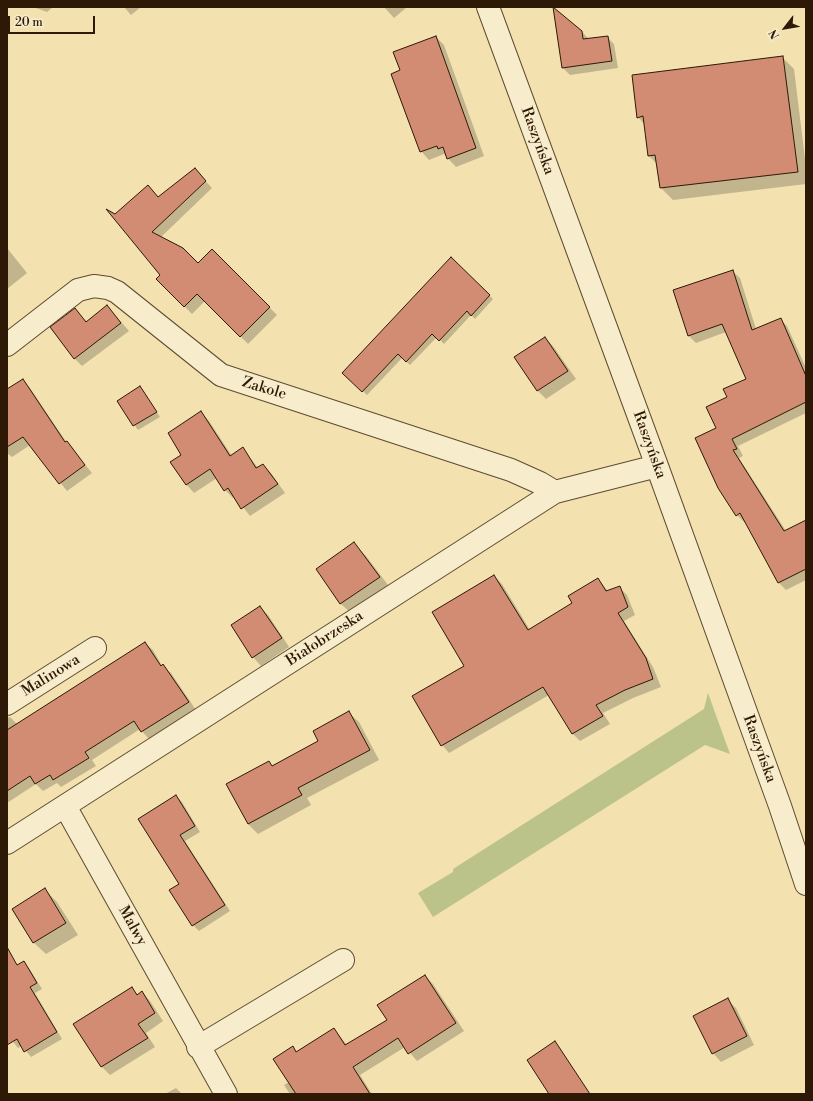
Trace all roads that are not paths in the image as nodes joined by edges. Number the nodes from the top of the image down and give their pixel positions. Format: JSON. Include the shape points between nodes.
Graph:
{"nodes":[{"id":1,"x":488,"y":7,"type":"edge"},
{"id":2,"x":7,"y":345,"type":"edge"},
{"id":3,"x":657,"y":466,"type":"junction"},
{"id":4,"x":555,"y":492,"type":"junction"},
{"id":5,"x":95,"y":648,"type":"dead end"},
{"id":6,"x":7,"y":704,"type":"edge"},
{"id":7,"x":65,"y":806,"type":"junction"},
{"id":8,"x":7,"y":843,"type":"edge"},
{"id":9,"x":806,"y":884,"type":"edge"},
{"id":10,"x":343,"y":960,"type":"dead end"},
{"id":11,"x":198,"y":1047,"type":"junction"},
{"id":12,"x":226,"y":1094,"type":"edge"}],
"edges":[{"from":1,"to":3,"type":"street","name":"Raszyńska"},
{"from":2,"to":4,"type":"street","name":"Zakole","via":[[78,290],[94,286],[108,288],[117,292],[221,375],[511,470]]},
{"from":3,"to":4,"type":"street","name":"Białobrzeska"},
{"from":3,"to":9,"type":"street","name":"Raszyńska"},
{"from":4,"to":7,"type":"street","name":"Białobrzeska"},
{"from":5,"to":6,"type":"street","name":"Malinowa"},
{"from":7,"to":8,"type":"street","name":"Białobrzeska"},
{"from":7,"to":11,"type":"street","name":"Malwy"},
{"from":10,"to":11,"type":"street"},
{"from":11,"to":12,"type":"street","name":"Malwy"}]}
